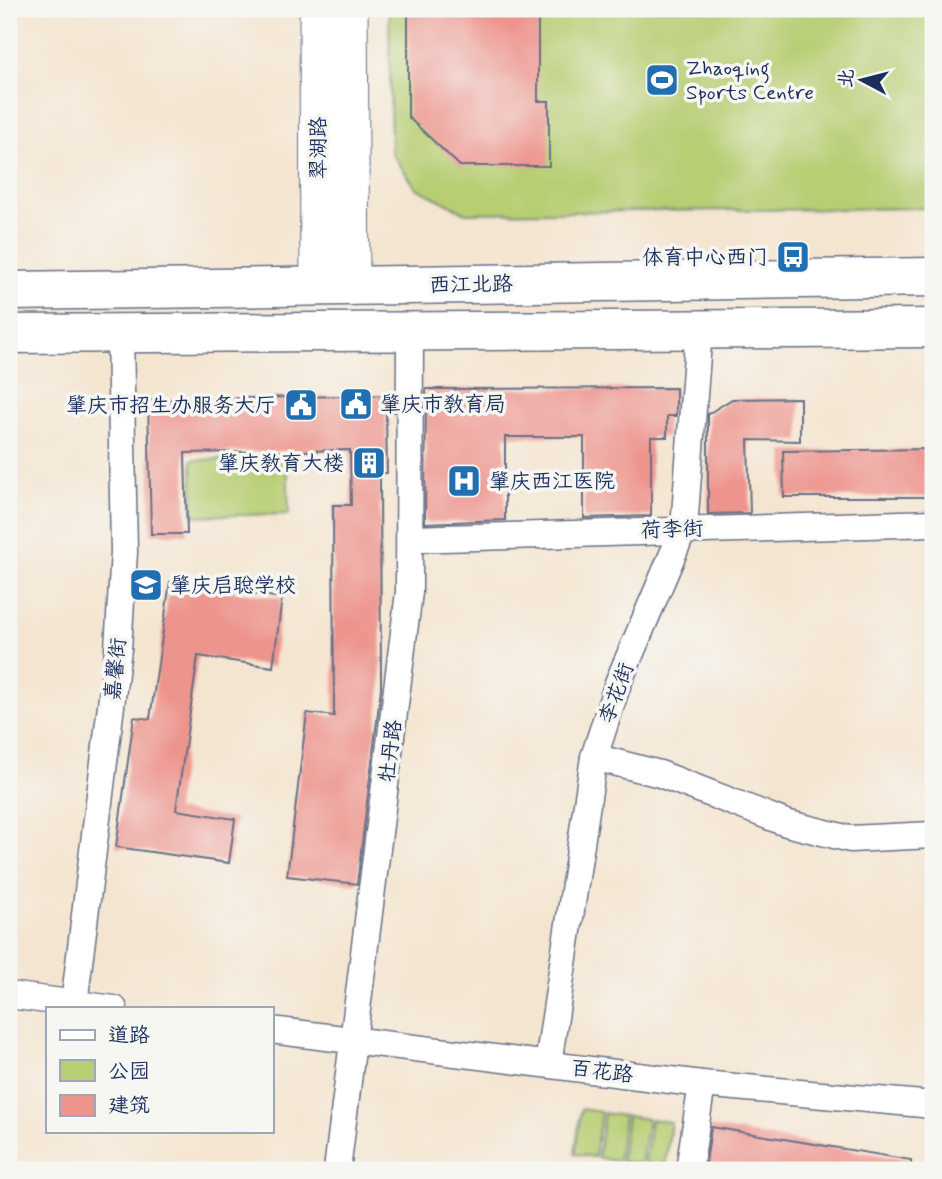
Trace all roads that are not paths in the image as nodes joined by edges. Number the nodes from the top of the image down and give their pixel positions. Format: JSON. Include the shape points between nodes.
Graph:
{"nodes":[{"id":1,"x":318,"y":9,"type":"edge"},
{"id":2,"x":349,"y":9,"type":"edge"},
{"id":3,"x":933,"y":277,"type":"edge"},
{"id":4,"x":335,"y":286,"type":"junction"},
{"id":5,"x":9,"y":291,"type":"edge"},
{"id":6,"x":933,"y":328,"type":"edge"},
{"id":7,"x":699,"y":329,"type":"junction"},
{"id":8,"x":410,"y":330,"type":"junction"},
{"id":9,"x":121,"y":332,"type":"junction"},
{"id":10,"x":9,"y":334,"type":"edge"},
{"id":11,"x":933,"y":523,"type":"edge"},
{"id":12,"x":684,"y":528,"type":"junction"},
{"id":13,"x":411,"y":539,"type":"junction"},
{"id":14,"x":594,"y":757,"type":"junction"},
{"id":15,"x":933,"y":835,"type":"edge"},
{"id":16,"x":9,"y":995,"type":"edge"},
{"id":17,"x":74,"y":1004,"type":"junction"},
{"id":18,"x":98,"y":1007,"type":"edge"},
{"id":19,"x":273,"y":1030,"type":"edge"},
{"id":20,"x":355,"y":1041,"type":"junction"},
{"id":21,"x":548,"y":1064,"type":"junction"},
{"id":22,"x":702,"y":1084,"type":"junction"},
{"id":23,"x":933,"y":1105,"type":"edge"},
{"id":24,"x":337,"y":1170,"type":"edge"},
{"id":25,"x":690,"y":1170,"type":"edge"}],
"edges":[{"from":1,"to":4,"type":"street","name":"翠湖路"},
{"from":2,"to":4,"type":"street","name":"翠湖路"},
{"from":3,"to":4,"type":"main road","name":"西江北路"},
{"from":4,"to":5,"type":"main road","name":"西江北路"},
{"from":6,"to":7,"type":"main road"},
{"from":7,"to":8,"type":"main road"},
{"from":7,"to":12,"type":"street","name":"李花街"},
{"from":8,"to":9,"type":"main road"},
{"from":8,"to":13,"type":"street","name":"牡丹路"},
{"from":9,"to":10,"type":"main road"},
{"from":9,"to":17,"type":"street","name":"嘉馨街","via":[[124,552],[118,649]]},
{"from":11,"to":12,"type":"street","name":"荷李街"},
{"from":12,"to":13,"type":"street","name":"荷李街"},
{"from":12,"to":14,"type":"street","name":"李花街","via":[[618,683]]},
{"from":13,"to":20,"type":"street","name":"牡丹路","via":[[409,592]]},
{"from":14,"to":15,"type":"street","via":[[660,774],[786,823],[849,839]]},
{"from":14,"to":21,"type":"street","name":"李花街"},
{"from":16,"to":17,"type":"street"},
{"from":17,"to":18,"type":"street"},
{"from":19,"to":20,"type":"street","name":"百花路"},
{"from":20,"to":21,"type":"street","name":"百花路"},
{"from":20,"to":24,"type":"street","name":"牡丹路"},
{"from":21,"to":22,"type":"street","name":"百花路"},
{"from":22,"to":23,"type":"street","name":"百花路"},
{"from":22,"to":25,"type":"street"}]}
